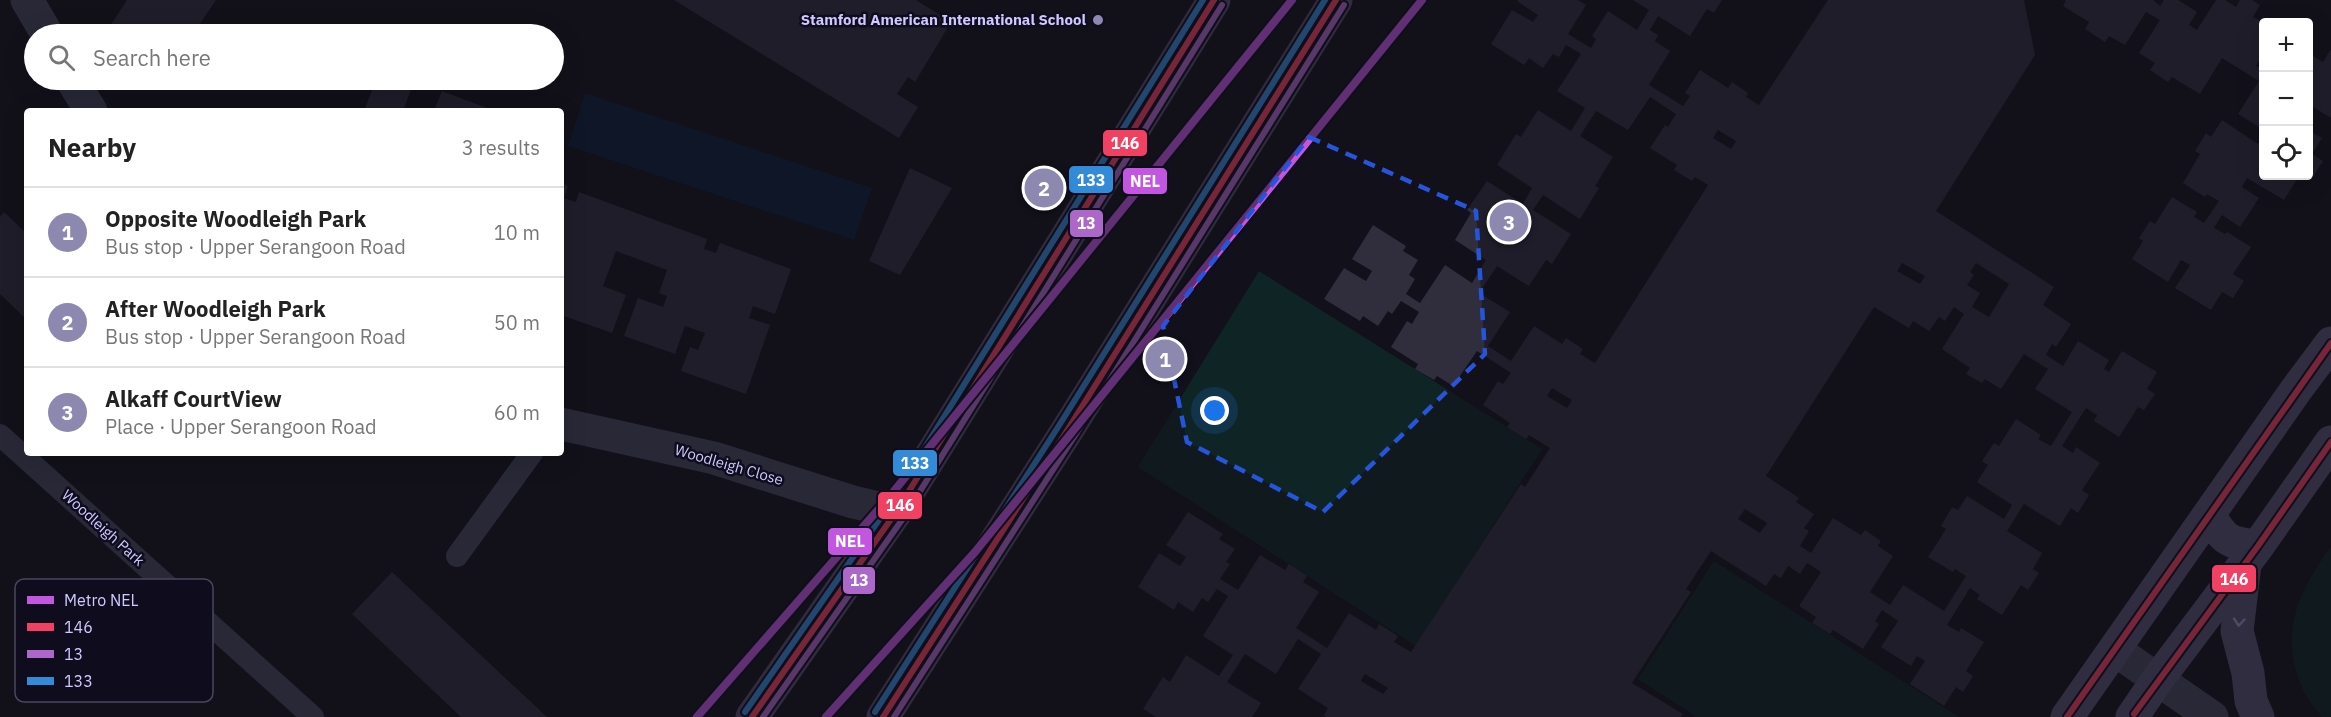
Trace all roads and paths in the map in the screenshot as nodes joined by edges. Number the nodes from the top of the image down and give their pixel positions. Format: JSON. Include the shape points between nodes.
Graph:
{"nodes":[{"id":1,"x":27,"y":0,"type":"edge"},
{"id":2,"x":1214,"y":0,"type":"edge"},
{"id":3,"x":1336,"y":0,"type":"edge"},
{"id":4,"x":41,"y":24,"type":"edge"},
{"id":5,"x":78,"y":90,"type":"edge"},
{"id":6,"x":89,"y":108,"type":"edge"},
{"id":7,"x":2331,"y":344,"type":"edge"},
{"id":8,"x":564,"y":425,"type":"edge"},
{"id":9,"x":0,"y":435,"type":"edge"},
{"id":10,"x":2331,"y":442,"type":"edge"},
{"id":11,"x":530,"y":456,"type":"edge"},
{"id":12,"x":896,"y":512,"type":"junction"},
{"id":13,"x":2209,"y":515,"type":"junction"},
{"id":14,"x":2252,"y":555,"type":"junction"},
{"id":15,"x":457,"y":556,"type":"dead end"},
{"id":16,"x":160,"y":579,"type":"edge"},
{"id":17,"x":213,"y":627,"type":"edge"},
{"id":18,"x":2115,"y":650,"type":"junction"},
{"id":19,"x":2158,"y":679,"type":"junction"},
{"id":20,"x":313,"y":717,"type":"edge"},
{"id":21,"x":752,"y":717,"type":"edge"},
{"id":22,"x":883,"y":717,"type":"edge"},
{"id":23,"x":2067,"y":717,"type":"edge"},
{"id":24,"x":2132,"y":717,"type":"edge"},
{"id":25,"x":2212,"y":717,"type":"edge"},
{"id":26,"x":2258,"y":717,"type":"edge"}],
"edges":[{"from":1,"to":4,"type":"street"},
{"from":2,"to":12,"type":"main road"},
{"from":3,"to":22,"type":"main road"},
{"from":5,"to":6,"type":"street"},
{"from":7,"to":13,"type":"street"},
{"from":8,"to":12,"type":"street","name":"Woodleigh Close","via":[[714,458]]},
{"from":9,"to":16,"type":"lane","name":"Woodleigh Park"},
{"from":10,"to":14,"type":"street"},
{"from":11,"to":15,"type":"lane"},
{"from":12,"to":21,"type":"main road"},
{"from":13,"to":14,"type":"street","via":[[2221,535]]},
{"from":13,"to":18,"type":"street"},
{"from":14,"to":19,"type":"street"},
{"from":14,"to":26,"type":"street","one_way":true,"via":[[2237,631],[2251,701]]},
{"from":17,"to":20,"type":"lane","name":"Woodleigh Park"},
{"from":18,"to":19,"type":"street"},
{"from":18,"to":23,"type":"street"},
{"from":19,"to":24,"type":"street"},
{"from":19,"to":25,"type":"street"}]}
